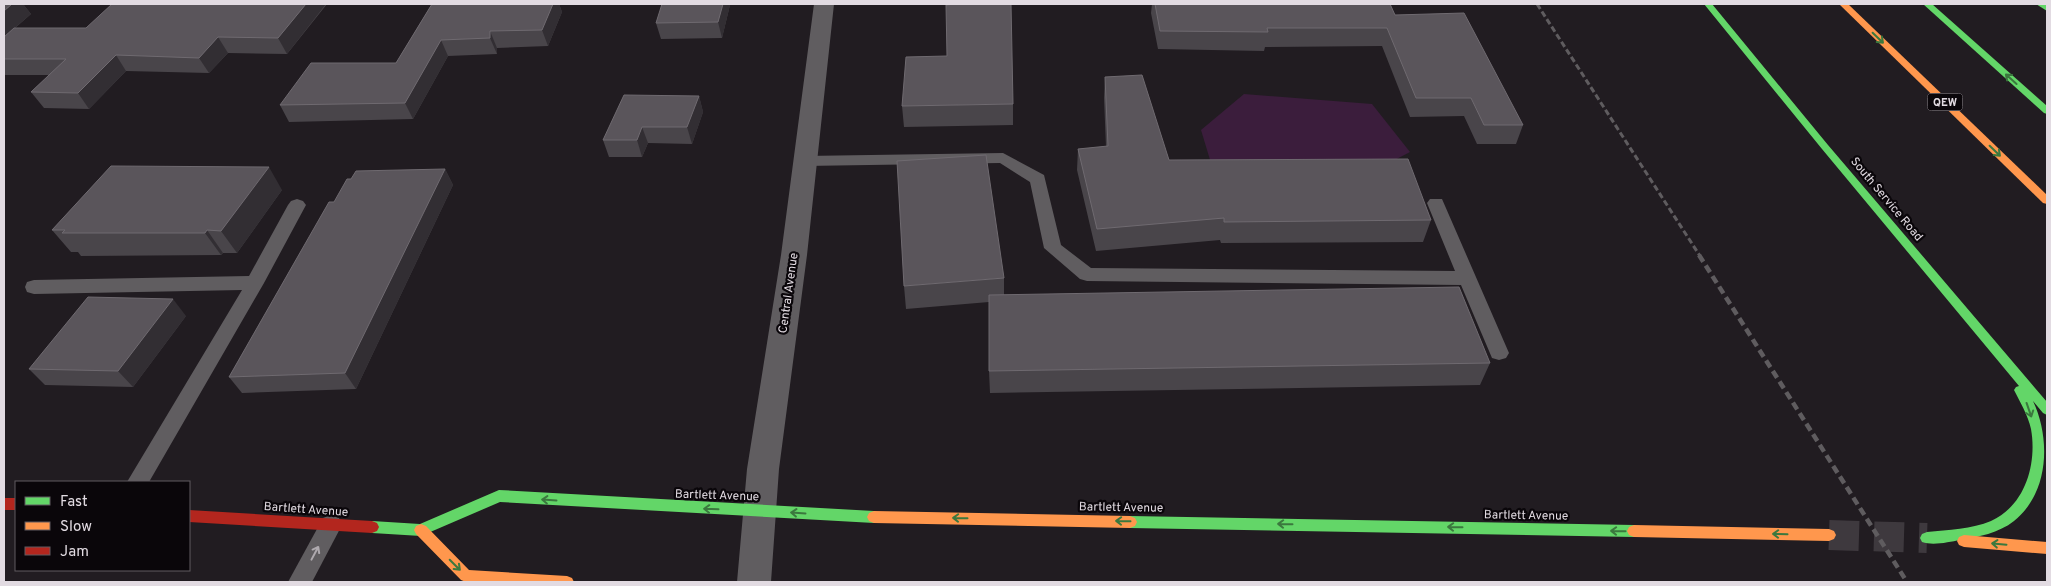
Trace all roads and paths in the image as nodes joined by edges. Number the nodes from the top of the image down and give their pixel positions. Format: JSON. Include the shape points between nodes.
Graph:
{"nodes":[{"id":1,"x":824,"y":4,"type":"edge"},
{"id":2,"x":1708,"y":4,"type":"edge"},
{"id":3,"x":1843,"y":4,"type":"edge"},
{"id":4,"x":1927,"y":4,"type":"edge"},
{"id":5,"x":2040,"y":4,"type":"edge"},
{"id":6,"x":2047,"y":9,"type":"edge"},
{"id":7,"x":2047,"y":111,"type":"edge"},
{"id":8,"x":804,"y":162,"type":"junction"},
{"id":9,"x":2047,"y":201,"type":"edge"},
{"id":10,"x":1436,"y":203,"type":"dead end"},
{"id":11,"x":297,"y":205,"type":"dead end"},
{"id":12,"x":1467,"y":278,"type":"junction"},
{"id":13,"x":255,"y":283,"type":"junction"},
{"id":14,"x":34,"y":287,"type":"dead end"},
{"id":15,"x":1499,"y":353,"type":"dead end"},
{"id":16,"x":2009,"y":365,"type":"junction"},
{"id":17,"x":2047,"y":410,"type":"edge"},
{"id":18,"x":139,"y":481,"type":"edge"},
{"id":19,"x":760,"y":511,"type":"junction"},
{"id":20,"x":190,"y":516,"type":"edge"},
{"id":21,"x":331,"y":525,"type":"junction"},
{"id":22,"x":421,"y":530,"type":"junction"},
{"id":23,"x":1829,"y":535,"type":"tunnel mouth"},
{"id":24,"x":2047,"y":548,"type":"edge"},
{"id":25,"x":300,"y":582,"type":"edge"},
{"id":26,"x":567,"y":582,"type":"edge"},
{"id":27,"x":754,"y":582,"type":"edge"}],
"edges":[{"from":1,"to":8,"type":"street","name":"Central Avenue"},
{"from":2,"to":16,"type":"main road","name":"South Service Road"},
{"from":3,"to":9,"type":"main road","number":"QEW","one_way":true},
{"from":7,"to":4,"type":"main road","one_way":true},
{"from":5,"to":6,"type":"main road"},
{"from":8,"to":12,"type":"lane","via":[[1003,158],[1038,179],[1052,248],[1087,274]]},
{"from":8,"to":19,"type":"street","name":"Central Avenue"},
{"from":10,"to":12,"type":"lane"},
{"from":11,"to":13,"type":"lane"},
{"from":12,"to":15,"type":"lane"},
{"from":13,"to":14,"type":"lane"},
{"from":13,"to":18,"type":"lane"},
{"from":16,"to":17,"type":"main road","name":"South Service Road"},
{"from":16,"to":24,"type":"main road","via":[[2038,434],[2035,472],[2026,501],[2016,514],[1999,524],[1976,532],[1927,538]]},
{"from":19,"to":22,"type":"main road","name":"Bartlett Avenue","one_way":true,"via":[[500,496]]},
{"from":23,"to":19,"type":"main road","name":"Bartlett Avenue","one_way":true,"via":[[844,516]]},
{"from":19,"to":27,"type":"street","name":"Central Avenue"},
{"from":20,"to":21,"type":"main road","name":"Bartlett Avenue"},
{"from":21,"to":22,"type":"main road","name":"Bartlett Avenue"},
{"from":25,"to":21,"type":"lane","one_way":true},
{"from":22,"to":26,"type":"main road","one_way":true,"via":[[466,576]]}]}
